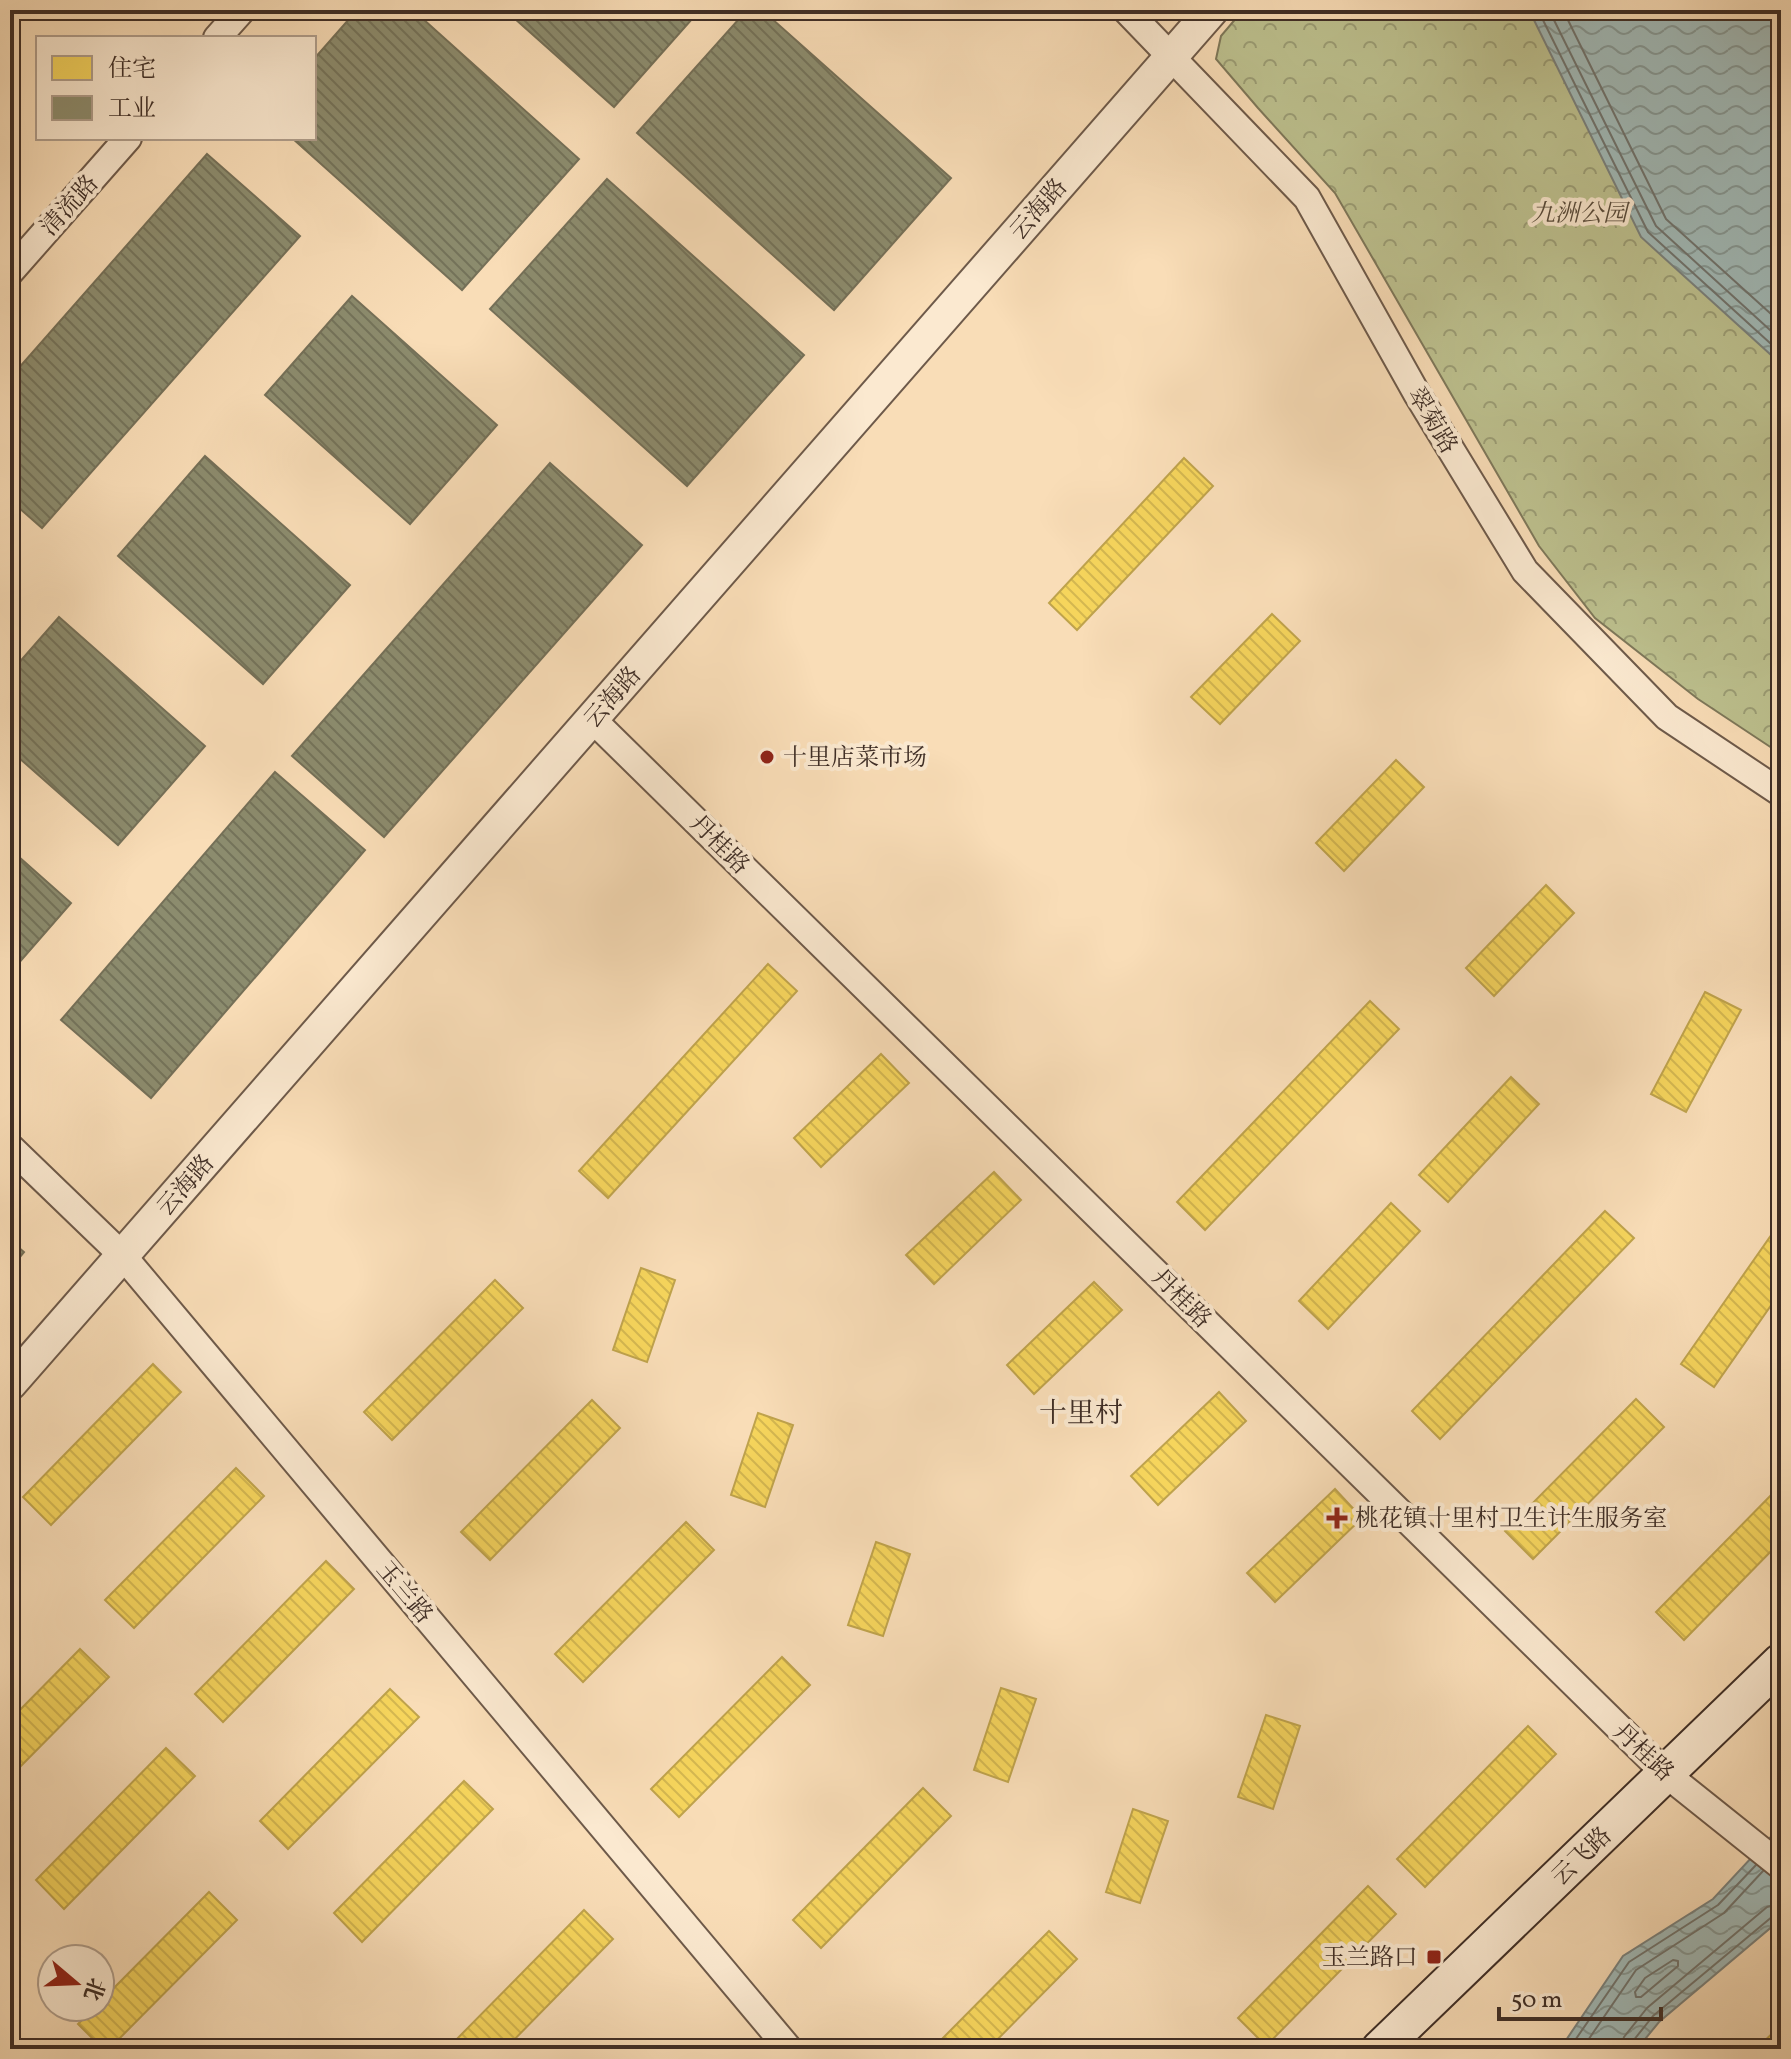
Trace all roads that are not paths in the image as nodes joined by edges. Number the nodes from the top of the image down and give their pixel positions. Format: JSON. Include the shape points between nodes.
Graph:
{"nodes":[{"id":1,"x":242,"y":10,"type":"edge"},
{"id":2,"x":1126,"y":10,"type":"edge"},
{"id":3,"x":1212,"y":10,"type":"edge"},
{"id":4,"x":219,"y":36,"type":"edge"},
{"id":5,"x":1172,"y":56,"type":"junction"},
{"id":6,"x":126,"y":140,"type":"edge"},
{"id":7,"x":10,"y":272,"type":"edge"},
{"id":8,"x":592,"y":719,"type":"junction"},
{"id":9,"x":1781,"y":793,"type":"edge"},
{"id":10,"x":10,"y":1147,"type":"edge"},
{"id":11,"x":123,"y":1256,"type":"junction"},
{"id":12,"x":10,"y":1384,"type":"edge"},
{"id":13,"x":1781,"y":1662,"type":"edge"},
{"id":14,"x":1781,"y":1694,"type":"edge"},
{"id":15,"x":1674,"y":1781,"type":"junction"},
{"id":16,"x":1781,"y":1866,"type":"edge"},
{"id":17,"x":789,"y":2049,"type":"edge"},
{"id":18,"x":1380,"y":2049,"type":"edge"},
{"id":19,"x":1412,"y":2049,"type":"edge"}],
"edges":[{"from":1,"to":4,"type":"street"},
{"from":2,"to":5,"type":"street","name":"翠菊路"},
{"from":3,"to":5,"type":"street","name":"云海路"},
{"from":5,"to":8,"type":"street","name":"云海路"},
{"from":5,"to":9,"type":"street","name":"翠菊路","via":[[1307,198],[1525,571],[1667,717]]},
{"from":6,"to":7,"type":"street","name":"清流路"},
{"from":8,"to":11,"type":"street","name":"云海路"},
{"from":8,"to":15,"type":"street","name":"丹桂路"},
{"from":10,"to":11,"type":"street","name":"玉兰路"},
{"from":11,"to":12,"type":"street","name":"云海路"},
{"from":11,"to":17,"type":"street","name":"玉兰路"},
{"from":13,"to":15,"type":"main road","name":"云飞路"},
{"from":14,"to":15,"type":"main road","name":"云飞路"},
{"from":15,"to":16,"type":"street","name":"丹桂路"},
{"from":15,"to":18,"type":"main road","name":"云飞路"},
{"from":15,"to":19,"type":"main road","name":"云飞路"}]}
